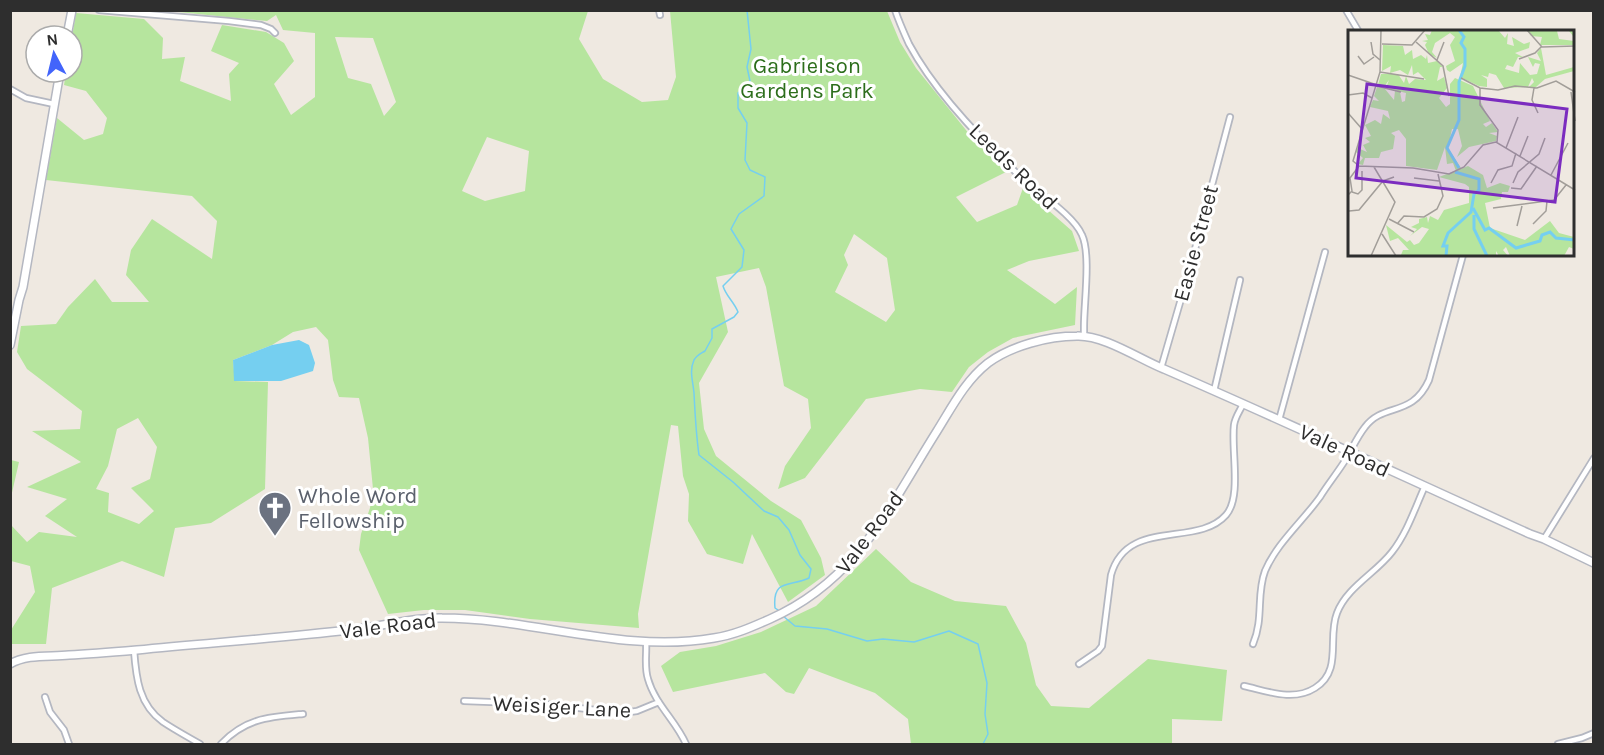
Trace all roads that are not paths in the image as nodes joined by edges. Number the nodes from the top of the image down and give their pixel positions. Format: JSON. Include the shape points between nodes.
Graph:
{"nodes":[{"id":1,"x":99,"y":10,"type":"edge"},
{"id":2,"x":895,"y":10,"type":"edge"},
{"id":3,"x":1346,"y":10,"type":"edge"},
{"id":4,"x":1358,"y":30,"type":"edge"},
{"id":5,"x":274,"y":33,"type":"dead end"},
{"id":6,"x":58,"y":84,"type":"edge"},
{"id":7,"x":10,"y":89,"type":"edge"},
{"id":8,"x":54,"y":104,"type":"junction"},
{"id":9,"x":1230,"y":117,"type":"dead end"},
{"id":10,"x":1325,"y":252,"type":"dead end"},
{"id":11,"x":1463,"y":256,"type":"edge"},
{"id":12,"x":1240,"y":280,"type":"dead end"},
{"id":13,"x":1084,"y":336,"type":"junction"},
{"id":14,"x":10,"y":345,"type":"edge"},
{"id":15,"x":1161,"y":368,"type":"junction"},
{"id":16,"x":1214,"y":391,"type":"junction"},
{"id":17,"x":1243,"y":404,"type":"junction"},
{"id":18,"x":1279,"y":420,"type":"junction"},
{"id":19,"x":1350,"y":451,"type":"junction"},
{"id":20,"x":1593,"y":458,"type":"edge"},
{"id":21,"x":1425,"y":486,"type":"junction"},
{"id":22,"x":1544,"y":539,"type":"junction"},
{"id":23,"x":1593,"y":563,"type":"edge"},
{"id":24,"x":646,"y":641,"type":"junction"},
{"id":25,"x":1253,"y":644,"type":"dead end"},
{"id":26,"x":134,"y":650,"type":"junction"},
{"id":27,"x":13,"y":660,"type":"edge"},
{"id":28,"x":1079,"y":664,"type":"dead end"},
{"id":29,"x":1244,"y":686,"type":"dead end"},
{"id":30,"x":45,"y":697,"type":"dead end"},
{"id":31,"x":464,"y":701,"type":"dead end"},
{"id":32,"x":659,"y":702,"type":"junction"},
{"id":33,"x":303,"y":714,"type":"dead end"},
{"id":34,"x":1593,"y":733,"type":"edge"},
{"id":35,"x":69,"y":744,"type":"edge"},
{"id":36,"x":200,"y":744,"type":"edge"},
{"id":37,"x":221,"y":744,"type":"edge"},
{"id":38,"x":686,"y":744,"type":"edge"},
{"id":39,"x":1558,"y":744,"type":"edge"}],
"edges":[{"from":1,"to":5,"type":"street","via":[[261,25]]},
{"from":2,"to":13,"type":"street","name":"Leeds Road","via":[[915,54],[958,112],[1000,158],[1072,221],[1082,235],[1086,252]]},
{"from":3,"to":4,"type":"street"},
{"from":6,"to":8,"type":"main road"},
{"from":7,"to":8,"type":"street","via":[[26,98]]},
{"from":8,"to":14,"type":"main road"},
{"from":9,"to":15,"type":"street","name":"Easie Street"},
{"from":10,"to":18,"type":"street"},
{"from":11,"to":19,"type":"street","via":[[1426,387],[1409,405],[1370,421]]},
{"from":12,"to":16,"type":"street"},
{"from":13,"to":15,"type":"main road","name":"Vale Road"},
{"from":13,"to":24,"type":"main road","name":"Vale Road","via":[[1022,347],[979,371],[954,403],[864,545],[810,597],[731,634],[682,642]]},
{"from":15,"to":16,"type":"main road","name":"Vale Road"},
{"from":16,"to":17,"type":"main road","name":"Vale Road"},
{"from":17,"to":18,"type":"main road","name":"Vale Road"},
{"from":17,"to":28,"type":"street","via":[[1234,424],[1235,490],[1229,511],[1204,528],[1146,540],[1119,557],[1111,575],[1102,646]]},
{"from":18,"to":19,"type":"main road","name":"Vale Road"},
{"from":19,"to":21,"type":"main road","name":"Vale Road"},
{"from":19,"to":25,"type":"street","via":[[1266,571],[1260,622]]},
{"from":20,"to":22,"type":"street"},
{"from":21,"to":22,"type":"main road","name":"Vale Road"},
{"from":21,"to":29,"type":"street","via":[[1392,553],[1342,603],[1336,615],[1332,667],[1322,683],[1293,696]]},
{"from":22,"to":23,"type":"main road","name":"Vale Road"},
{"from":24,"to":26,"type":"main road","name":"Vale Road","via":[[430,618],[350,630]]},
{"from":24,"to":32,"type":"street","via":[[647,675]]},
{"from":26,"to":27,"type":"main road","name":"Vale Road"},
{"from":26,"to":36,"type":"street","via":[[140,691],[149,708],[163,722]]},
{"from":30,"to":35,"type":"street"},
{"from":31,"to":32,"type":"street","name":"Weisiger Lane","via":[[544,704],[622,713]]},
{"from":32,"to":38,"type":"street"},
{"from":33,"to":37,"type":"street","via":[[257,720],[238,729]]},
{"from":34,"to":39,"type":"street"}]}
